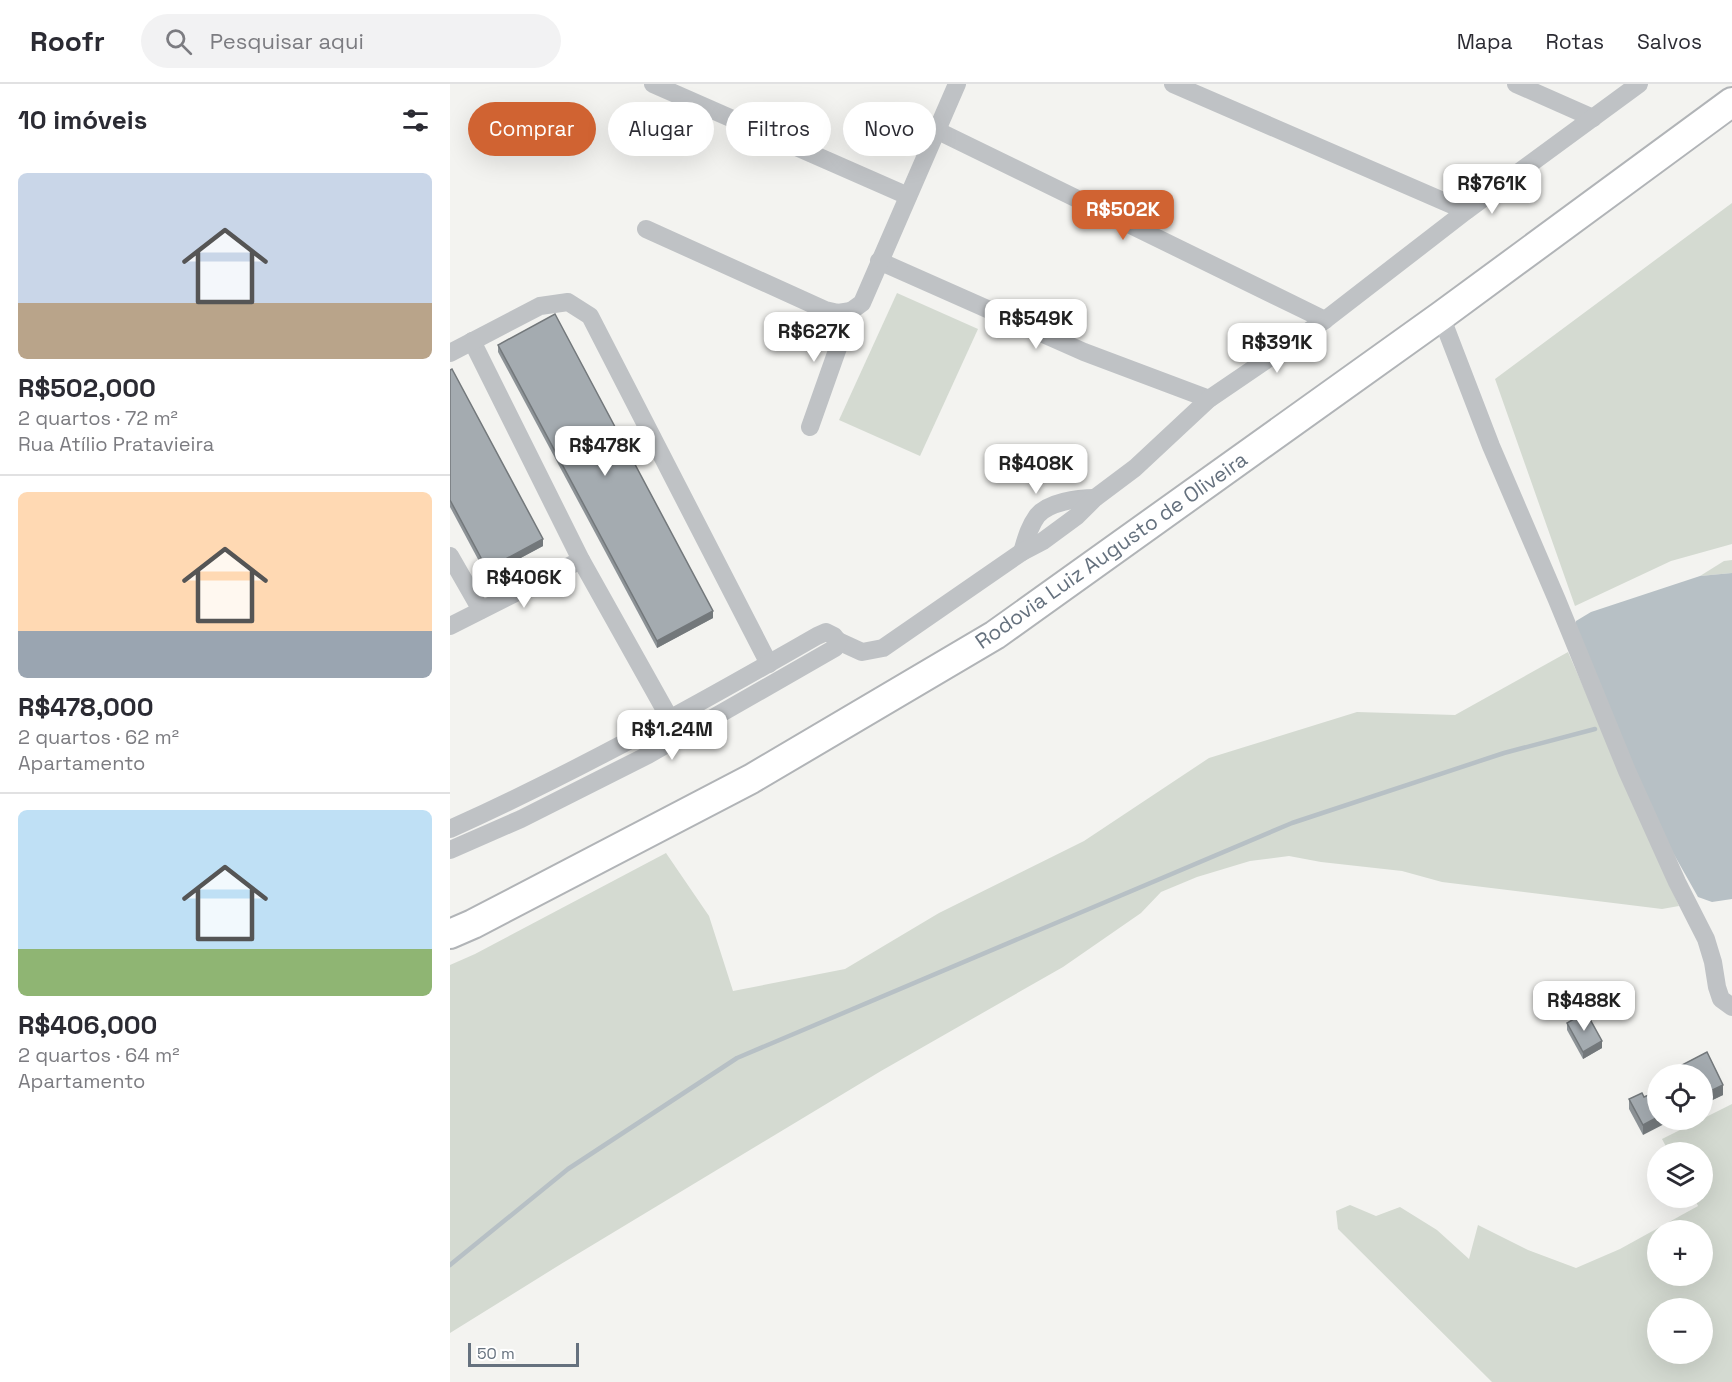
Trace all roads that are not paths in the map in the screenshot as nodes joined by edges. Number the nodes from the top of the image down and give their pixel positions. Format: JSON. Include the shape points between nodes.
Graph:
{"nodes":[{"id":1,"x":653,"y":84,"type":"edge"},
{"id":2,"x":957,"y":84,"type":"edge"},
{"id":3,"x":1173,"y":84,"type":"edge"},
{"id":4,"x":1516,"y":84,"type":"edge"},
{"id":5,"x":1639,"y":84,"type":"edge"},
{"id":6,"x":1732,"y":102,"type":"edge"},
{"id":7,"x":1593,"y":118,"type":"junction"},
{"id":8,"x":936,"y":130,"type":"joint"},
{"id":9,"x":925,"y":156,"type":"edge"},
{"id":10,"x":908,"y":196,"type":"junction"},
{"id":11,"x":1466,"y":211,"type":"junction"},
{"id":12,"x":646,"y":230,"type":"dead end"},
{"id":13,"x":879,"y":261,"type":"junction"},
{"id":14,"x":851,"y":311,"type":"junction"},
{"id":15,"x":1441,"y":316,"type":"junction"},
{"id":16,"x":1325,"y":320,"type":"junction"},
{"id":17,"x":472,"y":341,"type":"junction"},
{"id":18,"x":450,"y":353,"type":"edge"},
{"id":19,"x":1209,"y":399,"type":"junction"},
{"id":20,"x":810,"y":427,"type":"dead end"},
{"id":21,"x":450,"y":556,"type":"edge"},
{"id":22,"x":581,"y":560,"type":"junction"},
{"id":23,"x":481,"y":610,"type":"junction"},
{"id":24,"x":450,"y":626,"type":"edge"},
{"id":25,"x":838,"y":641,"type":"junction"},
{"id":26,"x":769,"y":664,"type":"junction"},
{"id":27,"x":670,"y":719,"type":"junction"},
{"id":28,"x":450,"y":829,"type":"edge"},
{"id":29,"x":450,"y":850,"type":"edge"},
{"id":30,"x":450,"y":934,"type":"edge"},
{"id":31,"x":1732,"y":1007,"type":"edge"}],
"edges":[{"from":1,"to":10,"type":"street"},
{"from":2,"to":8,"type":"street"},
{"from":3,"to":11,"type":"street"},
{"from":4,"to":7,"type":"street"},
{"from":5,"to":7,"type":"street"},
{"from":6,"to":15,"type":"highway","name":"Rodovia Luiz Augusto de Oliveira"},
{"from":7,"to":11,"type":"street"},
{"from":8,"to":16,"type":"street"},
{"from":9,"to":10,"type":"street"},
{"from":10,"to":13,"type":"street"},
{"from":11,"to":16,"type":"street"},
{"from":12,"to":14,"type":"street","via":[[825,310]]},
{"from":13,"to":14,"type":"street","via":[[862,303]]},
{"from":13,"to":19,"type":"street","via":[[1084,352]]},
{"from":14,"to":20,"type":"street"},
{"from":15,"to":30,"type":"highway","name":"Rodovia Luiz Augusto de Oliveira","via":[[995,635],[751,778]]},
{"from":15,"to":31,"type":"street","via":[[1626,771],[1706,939],[1721,999]]},
{"from":16,"to":19,"type":"street"},
{"from":17,"to":18,"type":"street"},
{"from":17,"to":22,"type":"street"},
{"from":17,"to":26,"type":"street","via":[[540,306],[568,302],[590,316]]},
{"from":19,"to":25,"type":"street","via":[[1077,516],[883,648],[862,652]]},
{"from":21,"to":23,"type":"street"},
{"from":22,"to":23,"type":"street"},
{"from":22,"to":27,"type":"street"},
{"from":23,"to":24,"type":"street"},
{"from":25,"to":26,"type":"street","via":[[826,632]]},
{"from":25,"to":29,"type":"street","via":[[835,648],[648,754],[521,819]]},
{"from":26,"to":27,"type":"street"},
{"from":27,"to":28,"type":"street"}]}
